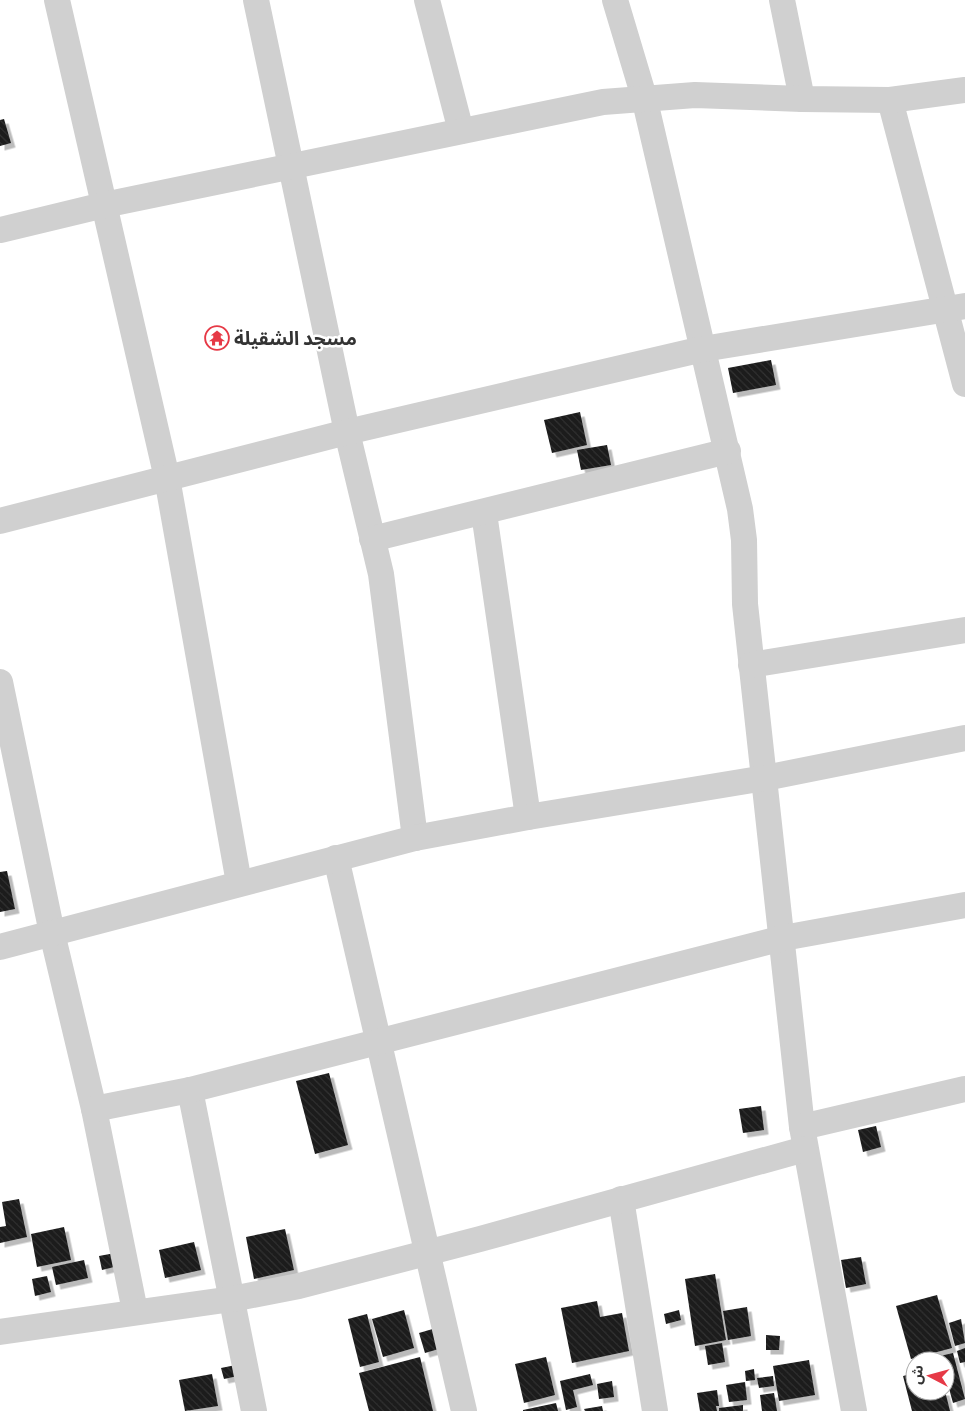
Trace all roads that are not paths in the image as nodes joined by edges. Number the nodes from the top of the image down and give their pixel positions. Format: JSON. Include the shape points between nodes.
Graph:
{"nodes":[{"id":1,"x":57,"y":0,"type":"edge"},
{"id":2,"x":256,"y":0,"type":"edge"},
{"id":3,"x":427,"y":0,"type":"edge"},
{"id":4,"x":615,"y":0,"type":"edge"},
{"id":5,"x":782,"y":0,"type":"edge"},
{"id":6,"x":965,"y":90,"type":"edge"},
{"id":7,"x":644,"y":97,"type":"junction"},
{"id":8,"x":802,"y":100,"type":"junction"},
{"id":9,"x":890,"y":100,"type":"junction"},
{"id":10,"x":462,"y":131,"type":"junction"},
{"id":11,"x":293,"y":168,"type":"junction"},
{"id":12,"x":104,"y":205,"type":"junction"},
{"id":13,"x":0,"y":230,"type":"edge"},
{"id":14,"x":956,"y":307,"type":"edge"},
{"id":15,"x":704,"y":349,"type":"junction"},
{"id":16,"x":965,"y":384,"type":"edge"},
{"id":17,"x":347,"y":432,"type":"junction"},
{"id":18,"x":728,"y":451,"type":"junction"},
{"id":19,"x":168,"y":478,"type":"junction"},
{"id":20,"x":484,"y":513,"type":"junction"},
{"id":21,"x":0,"y":522,"type":"edge"},
{"id":22,"x":372,"y":539,"type":"junction"},
{"id":23,"x":965,"y":630,"type":"edge"},
{"id":24,"x":751,"y":665,"type":"junction"},
{"id":25,"x":0,"y":682,"type":"edge"},
{"id":26,"x":965,"y":738,"type":"edge"},
{"id":27,"x":765,"y":778,"type":"junction"},
{"id":28,"x":528,"y":817,"type":"junction"},
{"id":29,"x":415,"y":838,"type":"junction"},
{"id":30,"x":336,"y":858,"type":"junction"},
{"id":31,"x":238,"y":883,"type":"junction"},
{"id":32,"x":965,"y":905,"type":"edge"},
{"id":33,"x":52,"y":933,"type":"junction"},
{"id":34,"x":783,"y":938,"type":"junction"},
{"id":35,"x":0,"y":947,"type":"edge"},
{"id":36,"x":378,"y":1041,"type":"junction"},
{"id":37,"x":190,"y":1090,"type":"junction"},
{"id":38,"x":965,"y":1090,"type":"edge"},
{"id":39,"x":94,"y":1109,"type":"junction"},
{"id":40,"x":804,"y":1138,"type":"junction"},
{"id":41,"x":621,"y":1199,"type":"junction"},
{"id":42,"x":427,"y":1253,"type":"junction"},
{"id":43,"x":232,"y":1299,"type":"junction"},
{"id":44,"x":135,"y":1311,"type":"junction"},
{"id":45,"x":0,"y":1332,"type":"edge"},
{"id":46,"x":254,"y":1411,"type":"edge"},
{"id":47,"x":464,"y":1411,"type":"edge"},
{"id":48,"x":655,"y":1411,"type":"edge"},
{"id":49,"x":854,"y":1411,"type":"edge"}],
"edges":[{"from":1,"to":12,"type":"street"},
{"from":2,"to":11,"type":"street"},
{"from":3,"to":10,"type":"street"},
{"from":4,"to":7,"type":"street"},
{"from":5,"to":8,"type":"street"},
{"from":6,"to":9,"type":"street"},
{"from":7,"to":8,"type":"street","via":[[695,95]]},
{"from":7,"to":10,"type":"street","via":[[603,102]]},
{"from":7,"to":15,"type":"street"},
{"from":8,"to":9,"type":"street"},
{"from":9,"to":14,"type":"street"},
{"from":10,"to":11,"type":"street"},
{"from":11,"to":12,"type":"street"},
{"from":11,"to":17,"type":"street"},
{"from":12,"to":13,"type":"street"},
{"from":12,"to":19,"type":"street"},
{"from":14,"to":15,"type":"street"},
{"from":14,"to":16,"type":"street"},
{"from":15,"to":17,"type":"street"},
{"from":15,"to":18,"type":"street"},
{"from":17,"to":19,"type":"street"},
{"from":17,"to":22,"type":"street"},
{"from":18,"to":20,"type":"street"},
{"from":18,"to":24,"type":"street","via":[[744,540],[745,604]]},
{"from":19,"to":21,"type":"street"},
{"from":19,"to":31,"type":"street"},
{"from":20,"to":22,"type":"street"},
{"from":20,"to":28,"type":"street"},
{"from":22,"to":29,"type":"street","via":[[387,611]]},
{"from":23,"to":24,"type":"street"},
{"from":24,"to":27,"type":"street"},
{"from":25,"to":33,"type":"street"},
{"from":26,"to":27,"type":"street"},
{"from":27,"to":28,"type":"street"},
{"from":27,"to":34,"type":"street"},
{"from":28,"to":29,"type":"street"},
{"from":29,"to":30,"type":"street"},
{"from":30,"to":31,"type":"street"},
{"from":30,"to":36,"type":"street"},
{"from":31,"to":33,"type":"street"},
{"from":32,"to":34,"type":"street"},
{"from":33,"to":35,"type":"street"},
{"from":33,"to":39,"type":"street"},
{"from":34,"to":36,"type":"street"},
{"from":34,"to":40,"type":"street"},
{"from":36,"to":37,"type":"street"},
{"from":36,"to":42,"type":"street"},
{"from":37,"to":39,"type":"street"},
{"from":37,"to":43,"type":"street"},
{"from":38,"to":40,"type":"street"},
{"from":39,"to":44,"type":"street"},
{"from":40,"to":41,"type":"street"},
{"from":40,"to":49,"type":"street"},
{"from":41,"to":42,"type":"street"},
{"from":41,"to":48,"type":"street"},
{"from":42,"to":43,"type":"street","via":[[299,1286]]},
{"from":42,"to":47,"type":"street"},
{"from":43,"to":44,"type":"street"},
{"from":43,"to":46,"type":"street"},
{"from":44,"to":45,"type":"street"}]}
